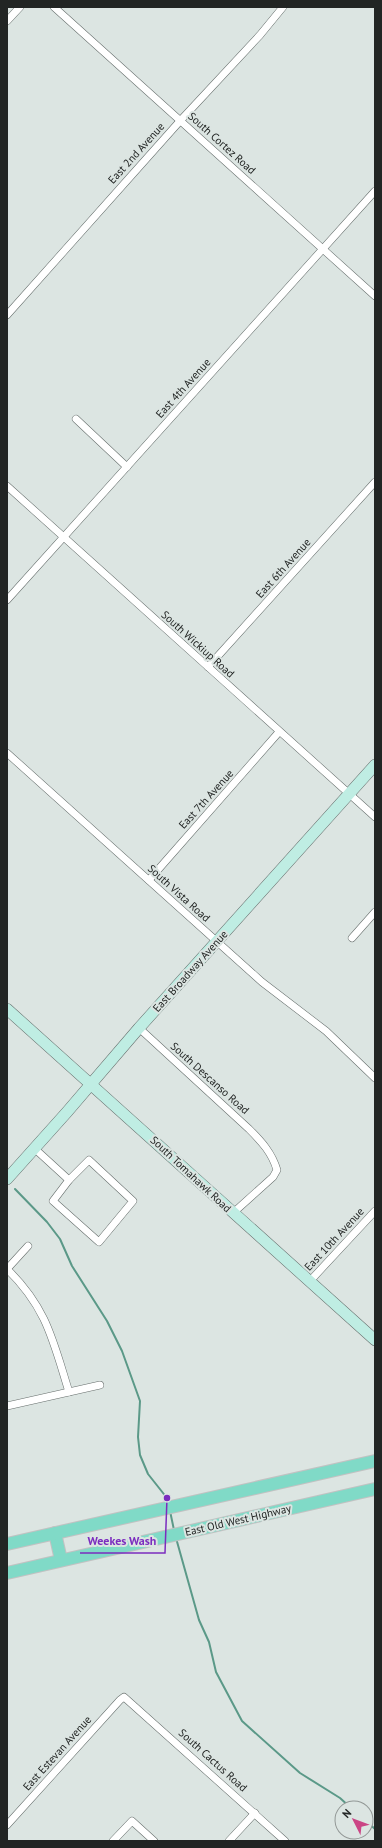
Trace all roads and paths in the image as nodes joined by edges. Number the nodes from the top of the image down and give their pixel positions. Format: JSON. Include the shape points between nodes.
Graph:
{"nodes":[{"id":1,"x":20,"y":7,"type":"edge"},
{"id":2,"x":54,"y":7,"type":"edge"},
{"id":3,"x":283,"y":7,"type":"edge"},
{"id":4,"x":7,"y":21,"type":"edge"},
{"id":5,"x":180,"y":121,"type":"junction"},
{"id":6,"x":375,"y":191,"type":"edge"},
{"id":7,"x":322,"y":249,"type":"junction"},
{"id":8,"x":375,"y":296,"type":"edge"},
{"id":9,"x":7,"y":315,"type":"edge"},
{"id":10,"x":76,"y":419,"type":"dead end"},
{"id":11,"x":127,"y":467,"type":"junction"},
{"id":12,"x":375,"y":482,"type":"edge"},
{"id":13,"x":7,"y":486,"type":"edge"},
{"id":14,"x":64,"y":537,"type":"junction"},
{"id":15,"x":7,"y":600,"type":"edge"},
{"id":16,"x":208,"y":667,"type":"junction"},
{"id":17,"x":280,"y":732,"type":"junction"},
{"id":18,"x":7,"y":753,"type":"edge"},
{"id":19,"x":375,"y":765,"type":"edge"},
{"id":20,"x":348,"y":794,"type":"junction"},
{"id":21,"x":375,"y":818,"type":"edge"},
{"id":22,"x":148,"y":880,"type":"junction"},
{"id":23,"x":375,"y":912,"type":"edge"},
{"id":24,"x":352,"y":938,"type":"dead end"},
{"id":25,"x":216,"y":942,"type":"junction"},
{"id":26,"x":7,"y":1009,"type":"edge"},
{"id":27,"x":138,"y":1028,"type":"junction"},
{"id":28,"x":375,"y":1078,"type":"edge"},
{"id":29,"x":92,"y":1084,"type":"junction"},
{"id":30,"x":34,"y":1148,"type":"junction"},
{"id":31,"x":9,"y":1177,"type":"edge"},
{"id":32,"x":69,"y":1180,"type":"junction"},
{"id":33,"x":375,"y":1211,"type":"edge"},
{"id":34,"x":233,"y":1213,"type":"junction"},
{"id":35,"x":28,"y":1246,"type":"dead end"},
{"id":36,"x":7,"y":1269,"type":"edge"},
{"id":37,"x":310,"y":1281,"type":"junction"},
{"id":38,"x":375,"y":1340,"type":"edge"},
{"id":39,"x":100,"y":1385,"type":"dead end"},
{"id":40,"x":69,"y":1392,"type":"junction"},
{"id":41,"x":7,"y":1406,"type":"edge"},
{"id":42,"x":375,"y":1461,"type":"edge"},
{"id":43,"x":375,"y":1489,"type":"edge"},
{"id":44,"x":55,"y":1533,"type":"junction"},
{"id":45,"x":7,"y":1544,"type":"edge"},
{"id":46,"x":61,"y":1560,"type":"junction"},
{"id":47,"x":7,"y":1573,"type":"edge"},
{"id":48,"x":124,"y":1697,"type":"joint"},
{"id":49,"x":255,"y":1813,"type":"junction"},
{"id":50,"x":7,"y":1825,"type":"edge"},
{"id":51,"x":112,"y":1841,"type":"edge"},
{"id":52,"x":154,"y":1841,"type":"edge"},
{"id":53,"x":229,"y":1841,"type":"edge"},
{"id":54,"x":285,"y":1841,"type":"edge"}],
"edges":[{"from":1,"to":4,"type":"street"},
{"from":2,"to":5,"type":"street","name":"South Cortez Road"},
{"from":3,"to":5,"type":"street","name":"East 2nd Avenue"},
{"from":5,"to":7,"type":"street","name":"South Cortez Road"},
{"from":5,"to":9,"type":"street","name":"East 2nd Avenue"},
{"from":6,"to":7,"type":"street","name":"East 4th Avenue"},
{"from":7,"to":8,"type":"street","name":"South Cortez Road"},
{"from":7,"to":11,"type":"street","name":"East 4th Avenue"},
{"from":10,"to":11,"type":"street"},
{"from":11,"to":14,"type":"street","name":"East 4th Avenue"},
{"from":12,"to":16,"type":"street","name":"East 6th Avenue"},
{"from":13,"to":14,"type":"street","name":"South Wickiup Road"},
{"from":14,"to":15,"type":"street","name":"East 4th Avenue"},
{"from":14,"to":16,"type":"street","name":"South Wickiup Road"},
{"from":16,"to":17,"type":"street","name":"South Wickiup Road"},
{"from":17,"to":20,"type":"street","name":"South Wickiup Road"},
{"from":17,"to":22,"type":"street","name":"East 7th Avenue"},
{"from":18,"to":22,"type":"street","name":"South Vista Road"},
{"from":19,"to":20,"type":"main road","name":"East Broadway Avenue"},
{"from":20,"to":21,"type":"street","name":"South Wickiup Road"},
{"from":20,"to":25,"type":"main road","name":"East Broadway Avenue"},
{"from":22,"to":25,"type":"street","name":"South Vista Road"},
{"from":23,"to":24,"type":"street"},
{"from":25,"to":27,"type":"main road","name":"East Broadway Avenue"},
{"from":25,"to":28,"type":"street","name":"South Vista Road","via":[[262,982],[326,1031]]},
{"from":26,"to":29,"type":"main road","name":"South Tomahawk Road"},
{"from":27,"to":29,"type":"main road","name":"East Broadway Avenue"},
{"from":27,"to":34,"type":"street","name":"South Descanso Road","via":[[265,1145],[271,1155],[277,1170],[273,1177]]},
{"from":29,"to":30,"type":"main road","name":"East Broadway Avenue"},
{"from":29,"to":34,"type":"main road","name":"South Tomahawk Road"},
{"from":30,"to":31,"type":"main road","name":"East Broadway Avenue"},
{"from":30,"to":32,"type":"street"},
{"from":32,"to":32,"type":"street","via":[[53,1201],[99,1242],[133,1201],[89,1160]]},
{"from":33,"to":37,"type":"street","name":"East 10th Avenue"},
{"from":34,"to":37,"type":"main road","name":"South Tomahawk Road"},
{"from":35,"to":36,"type":"street"},
{"from":36,"to":40,"type":"street","via":[[24,1285],[47,1324]]},
{"from":37,"to":38,"type":"main road","name":"South Tomahawk Road"},
{"from":39,"to":40,"type":"street"},
{"from":40,"to":41,"type":"street"},
{"from":42,"to":44,"type":"main road"},
{"from":43,"to":46,"type":"main road","name":"East Old West Highway"},
{"from":44,"to":45,"type":"main road"},
{"from":44,"to":46,"type":"main road"},
{"from":46,"to":47,"type":"main road","name":"East Old West Highway"},
{"from":48,"to":49,"type":"street","name":"South Cactus Road"},
{"from":48,"to":50,"type":"street","name":"East Estevan Avenue"},
{"from":49,"to":53,"type":"street"},
{"from":49,"to":54,"type":"street","name":"South Cactus Road"},
{"from":51,"to":52,"type":"street","via":[[132,1820]]}]}
